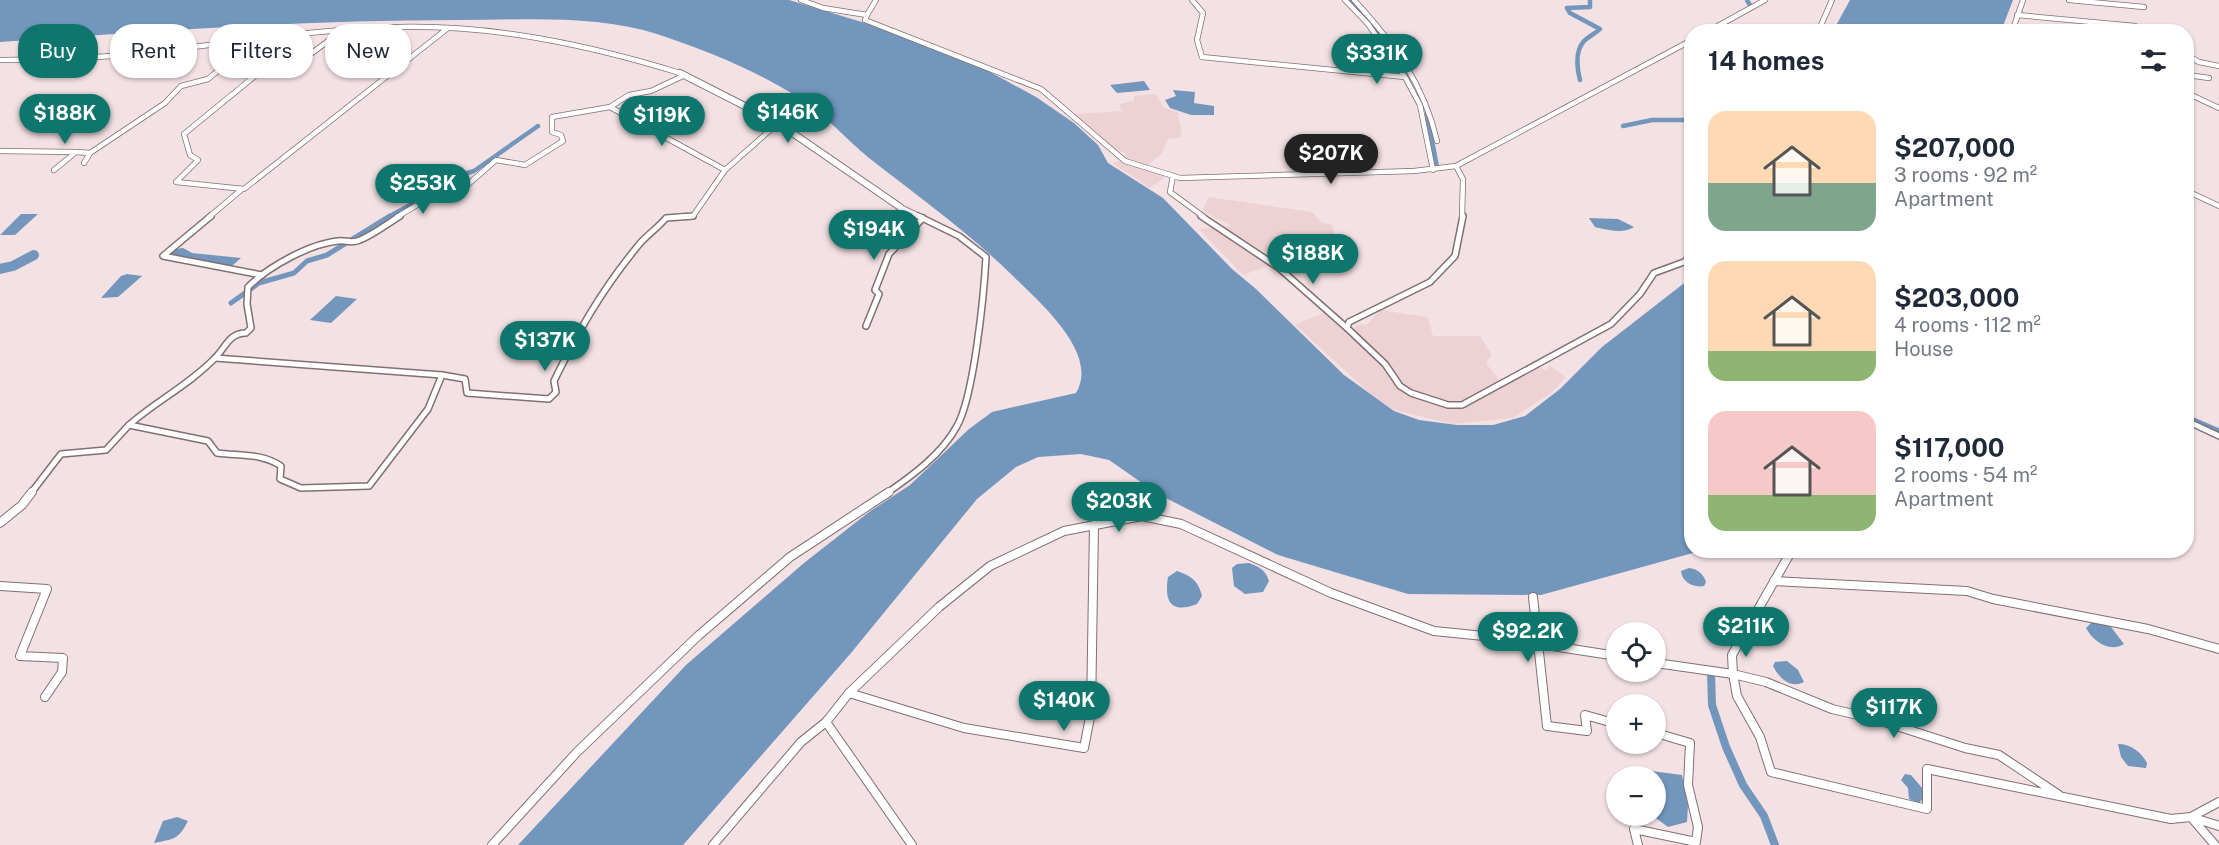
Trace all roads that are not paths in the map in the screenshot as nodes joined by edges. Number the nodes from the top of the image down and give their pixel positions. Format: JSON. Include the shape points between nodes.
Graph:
{"nodes":[{"id":1,"x":801,"y":0,"type":"edge"},
{"id":2,"x":876,"y":0,"type":"edge"},
{"id":3,"x":1192,"y":0,"type":"edge"},
{"id":4,"x":1346,"y":0,"type":"edge"},
{"id":5,"x":1354,"y":0,"type":"edge"},
{"id":6,"x":1765,"y":0,"type":"edge"},
{"id":7,"x":1832,"y":0,"type":"edge"},
{"id":8,"x":2024,"y":0,"type":"edge"},
{"id":9,"x":2068,"y":0,"type":"edge"},
{"id":10,"x":2144,"y":7,"type":"dead end"},
{"id":11,"x":867,"y":15,"type":"junction"},
{"id":12,"x":2017,"y":15,"type":"junction"},
{"id":13,"x":1722,"y":24,"type":"edge"},
{"id":14,"x":1822,"y":24,"type":"edge"},
{"id":15,"x":2014,"y":24,"type":"edge"},
{"id":16,"x":2114,"y":24,"type":"edge"},
{"id":17,"x":411,"y":28,"type":"edge"},
{"id":18,"x":448,"y":28,"type":"junction"},
{"id":19,"x":325,"y":43,"type":"edge"},
{"id":20,"x":1684,"y":44,"type":"edge"},
{"id":21,"x":209,"y":45,"type":"edge"},
{"id":22,"x":2194,"y":59,"type":"edge"},
{"id":23,"x":0,"y":60,"type":"edge"},
{"id":24,"x":2219,"y":66,"type":"edge"},
{"id":25,"x":682,"y":74,"type":"junction"},
{"id":26,"x":2194,"y":76,"type":"edge"},
{"id":27,"x":1405,"y":77,"type":"junction"},
{"id":28,"x":209,"y":78,"type":"edge"},
{"id":29,"x":2209,"y":78,"type":"dead end"},
{"id":30,"x":2194,"y":96,"type":"edge"},
{"id":31,"x":610,"y":107,"type":"junction"},
{"id":32,"x":2219,"y":108,"type":"edge"},
{"id":33,"x":778,"y":123,"type":"junction"},
{"id":34,"x":1437,"y":141,"type":"dead end"},
{"id":35,"x":0,"y":151,"type":"edge"},
{"id":36,"x":75,"y":152,"type":"junction"},
{"id":37,"x":90,"y":153,"type":"junction"},
{"id":38,"x":84,"y":163,"type":"dead end"},
{"id":39,"x":1456,"y":166,"type":"junction"},
{"id":40,"x":54,"y":170,"type":"dead end"},
{"id":41,"x":725,"y":170,"type":"junction"},
{"id":42,"x":1433,"y":170,"type":"junction"},
{"id":43,"x":1173,"y":176,"type":"junction"},
{"id":44,"x":242,"y":190,"type":"junction"},
{"id":45,"x":2194,"y":194,"type":"edge"},
{"id":46,"x":2219,"y":206,"type":"edge"},
{"id":47,"x":900,"y":207,"type":"joint"},
{"id":48,"x":923,"y":218,"type":"junction"},
{"id":49,"x":1684,"y":262,"type":"edge"},
{"id":50,"x":262,"y":275,"type":"junction"},
{"id":51,"x":866,"y":326,"type":"dead end"},
{"id":52,"x":1347,"y":328,"type":"junction"},
{"id":53,"x":214,"y":358,"type":"junction"},
{"id":54,"x":442,"y":375,"type":"junction"},
{"id":55,"x":2194,"y":424,"type":"edge"},
{"id":56,"x":129,"y":425,"type":"junction"},
{"id":57,"x":2219,"y":436,"type":"edge"},
{"id":58,"x":0,"y":523,"type":"edge"},
{"id":59,"x":1094,"y":525,"type":"junction"},
{"id":60,"x":1787,"y":558,"type":"edge"},
{"id":61,"x":1774,"y":580,"type":"junction"},
{"id":62,"x":0,"y":586,"type":"edge"},
{"id":63,"x":1533,"y":597,"type":"dead end"},
{"id":64,"x":1539,"y":643,"type":"junction"},
{"id":65,"x":2219,"y":649,"type":"edge"},
{"id":66,"x":1606,"y":654,"type":"edge"},
{"id":67,"x":1666,"y":664,"type":"edge"},
{"id":68,"x":1733,"y":674,"type":"junction"},
{"id":69,"x":849,"y":693,"type":"junction"},
{"id":70,"x":45,"y":697,"type":"dead end"},
{"id":71,"x":1606,"y":721,"type":"edge"},
{"id":72,"x":826,"y":722,"type":"junction"},
{"id":73,"x":1666,"y":736,"type":"edge"},
{"id":74,"x":2059,"y":795,"type":"junction"},
{"id":75,"x":2219,"y":802,"type":"edge"},
{"id":76,"x":2191,"y":818,"type":"junction"},
{"id":77,"x":2219,"y":826,"type":"edge"},
{"id":78,"x":492,"y":845,"type":"edge"},
{"id":79,"x":713,"y":845,"type":"edge"},
{"id":80,"x":912,"y":845,"type":"edge"},
{"id":81,"x":1638,"y":845,"type":"edge"},
{"id":82,"x":2214,"y":845,"type":"edge"}],
"edges":[{"from":1,"to":11,"type":"street"},
{"from":2,"to":11,"type":"street"},
{"from":3,"to":27,"type":"street","via":[[1203,14],[1197,40],[1202,57]]},
{"from":4,"to":27,"type":"street"},
{"from":5,"to":34,"type":"street","via":[[1412,71],[1432,114]]},
{"from":6,"to":13,"type":"street"},
{"from":7,"to":14,"type":"street"},
{"from":8,"to":12,"type":"street"},
{"from":9,"to":10,"type":"street"},
{"from":11,"to":43,"type":"street","via":[[865,20],[1050,94],[1125,161]]},
{"from":12,"to":15,"type":"street"},
{"from":12,"to":16,"type":"street"},
{"from":17,"to":18,"type":"street"},
{"from":18,"to":25,"type":"street","via":[[548,39],[615,53]]},
{"from":18,"to":44,"type":"street"},
{"from":19,"to":44,"type":"street","via":[[312,53],[267,66],[185,133],[190,154],[198,160],[176,182]]},
{"from":20,"to":39,"type":"street"},
{"from":21,"to":23,"type":"street","via":[[104,57]]},
{"from":22,"to":24,"type":"street"},
{"from":25,"to":31,"type":"street"},
{"from":25,"to":33,"type":"street"},
{"from":26,"to":29,"type":"street"},
{"from":27,"to":42,"type":"street","via":[[1420,105]]},
{"from":28,"to":37,"type":"street","via":[[181,86],[165,103]]},
{"from":30,"to":32,"type":"street"},
{"from":31,"to":41,"type":"street"},
{"from":31,"to":50,"type":"street","via":[[552,117],[552,132],[561,135],[563,141],[531,163],[496,160],[465,187],[442,190],[361,240],[296,254]]},
{"from":33,"to":41,"type":"street"},
{"from":33,"to":47,"type":"street"},
{"from":35,"to":36,"type":"street"},
{"from":36,"to":37,"type":"street"},
{"from":36,"to":40,"type":"street"},
{"from":37,"to":38,"type":"street"},
{"from":39,"to":42,"type":"street"},
{"from":39,"to":52,"type":"street","via":[[1463,178],[1455,255],[1430,282],[1349,322]]},
{"from":41,"to":54,"type":"street","via":[[693,216],[666,218],[615,275],[585,318],[554,381],[556,392],[549,399],[467,393],[465,379]]},
{"from":42,"to":43,"type":"street","via":[[1236,178]]},
{"from":43,"to":52,"type":"street","via":[[1170,192],[1177,199],[1279,268]]},
{"from":44,"to":50,"type":"street","via":[[163,256]]},
{"from":45,"to":46,"type":"street"},
{"from":47,"to":48,"type":"street"},
{"from":48,"to":51,"type":"street","via":[[889,254],[874,290],[879,294]]},
{"from":48,"to":78,"type":"street","via":[[986,257],[982,306],[958,424],[921,470],[799,550],[672,658]]},
{"from":49,"to":52,"type":"street","via":[[1654,273],[1611,324],[1456,406],[1400,386],[1385,364]]},
{"from":50,"to":53,"type":"street","via":[[248,287],[251,327],[246,333],[231,337]]},
{"from":53,"to":54,"type":"street"},
{"from":53,"to":56,"type":"street"},
{"from":54,"to":56,"type":"street","via":[[428,410],[369,486],[301,488],[280,479],[281,466],[266,456],[217,453],[208,441]]},
{"from":55,"to":57,"type":"street"},
{"from":56,"to":58,"type":"street","via":[[106,450],[61,454],[22,505]]},
{"from":59,"to":64,"type":"street","via":[[1142,516],[1181,524],[1396,619],[1434,631]]},
{"from":59,"to":69,"type":"street","via":[[1064,531],[990,566],[939,607]]},
{"from":59,"to":69,"type":"street","via":[[1091,712],[1084,748],[964,728]]},
{"from":60,"to":61,"type":"street"},
{"from":61,"to":65,"type":"street","via":[[1966,591],[1993,600],[2148,629]]},
{"from":61,"to":68,"type":"street","via":[[1732,655]]},
{"from":62,"to":70,"type":"street","via":[[46,589],[20,656],[63,658],[62,672]]},
{"from":63,"to":64,"type":"street"},
{"from":64,"to":66,"type":"street"},
{"from":64,"to":71,"type":"street","via":[[1547,726],[1587,731],[1585,714]]},
{"from":67,"to":68,"type":"street"},
{"from":68,"to":74,"type":"street","via":[[1766,681],[1832,709],[1999,755]]},
{"from":68,"to":74,"type":"street","via":[[1737,696],[1760,737],[1772,772],[1927,809],[1927,769]]},
{"from":69,"to":72,"type":"street"},
{"from":72,"to":79,"type":"street","via":[[801,742]]},
{"from":72,"to":80,"type":"street"},
{"from":73,"to":81,"type":"street","via":[[1690,743],[1688,785],[1698,827],[1696,842],[1634,829]]},
{"from":74,"to":76,"type":"street","via":[[2171,819]]},
{"from":75,"to":76,"type":"street"},
{"from":76,"to":77,"type":"street"},
{"from":76,"to":82,"type":"street"}]}
